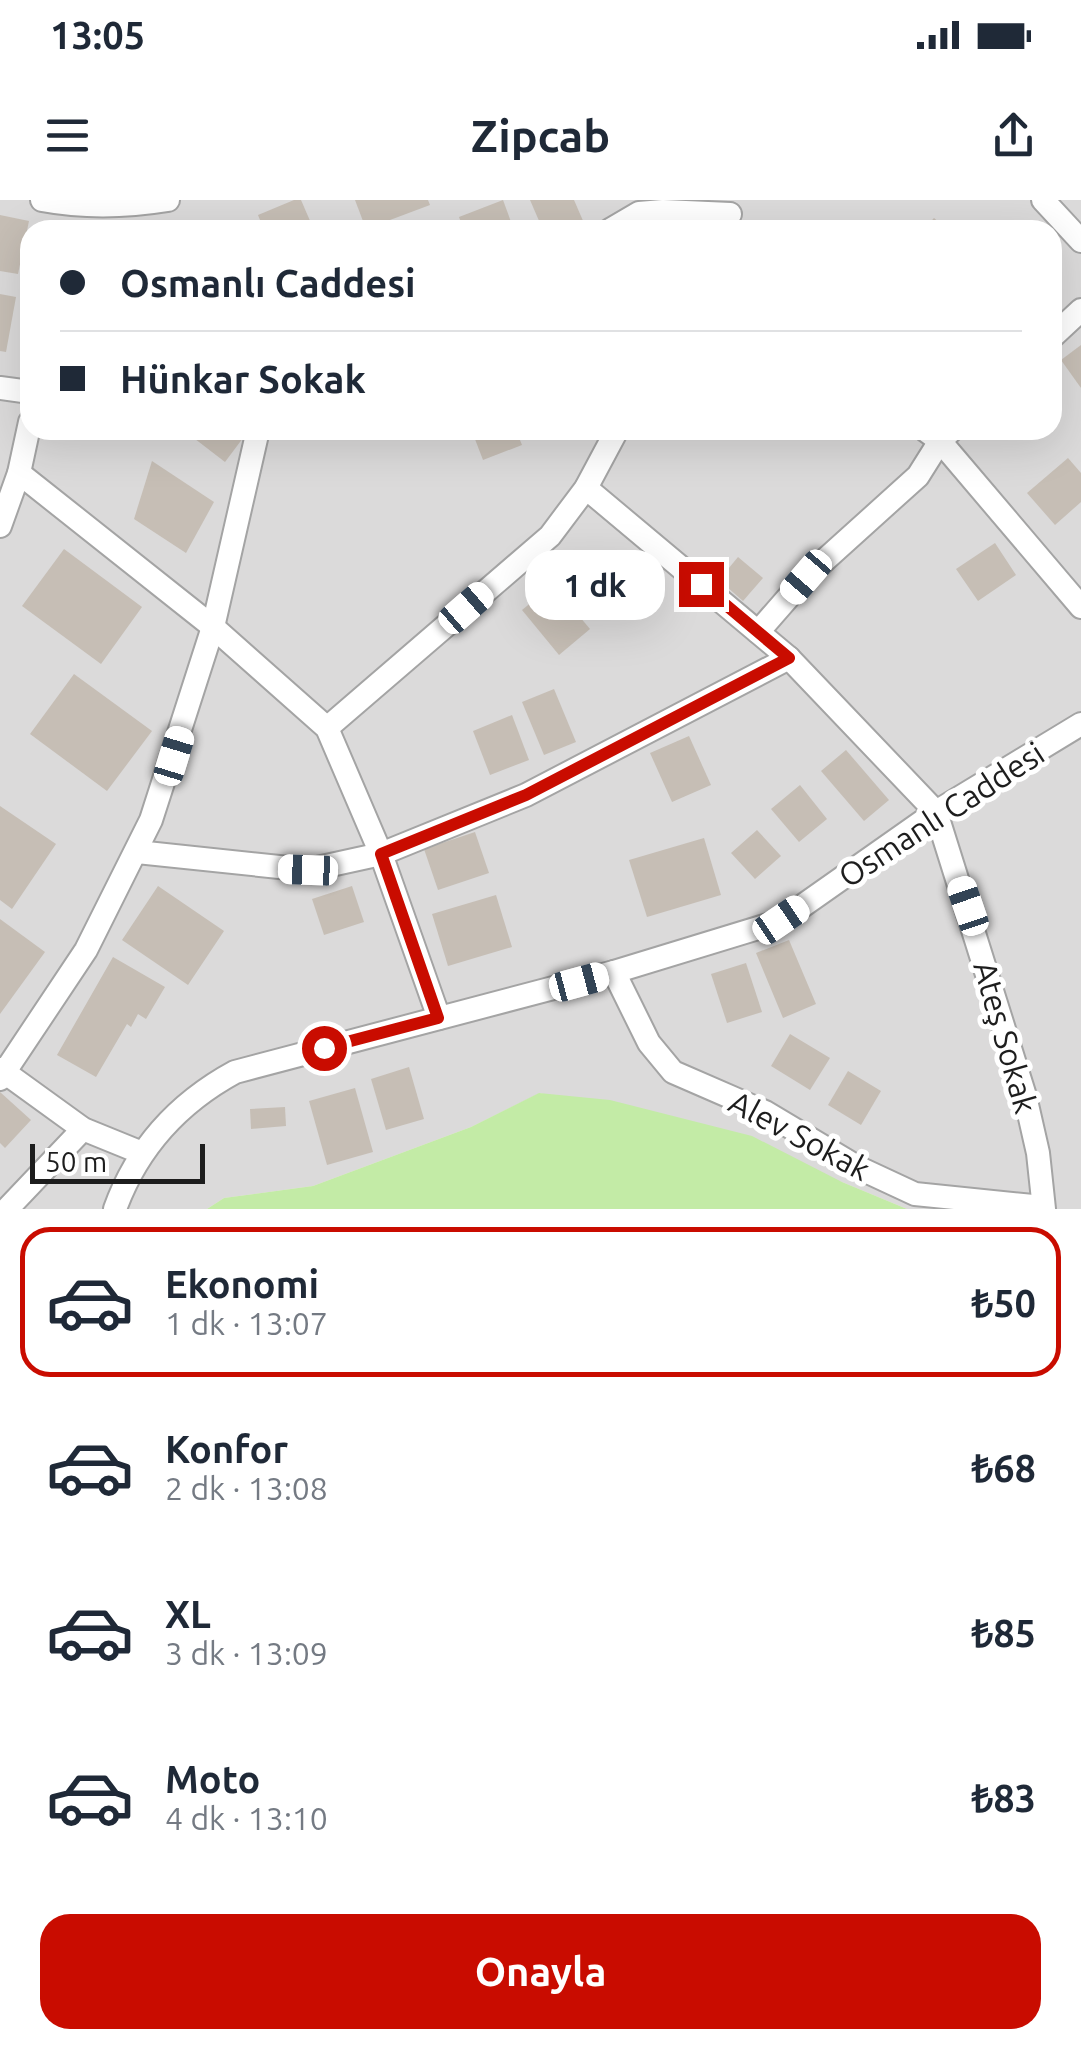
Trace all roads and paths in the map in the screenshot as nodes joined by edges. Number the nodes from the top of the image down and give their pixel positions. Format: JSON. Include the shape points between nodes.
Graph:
{"nodes":[{"id":1,"x":42,"y":200,"type":"edge"},
{"id":2,"x":168,"y":200,"type":"edge"},
{"id":3,"x":1043,"y":200,"type":"edge"},
{"id":4,"x":79,"y":212,"type":"edge"},
{"id":5,"x":731,"y":215,"type":"edge"},
{"id":6,"x":627,"y":220,"type":"edge"},
{"id":7,"x":1081,"y":240,"type":"edge"},
{"id":8,"x":1081,"y":310,"type":"edge"},
{"id":9,"x":1062,"y":328,"type":"edge"},
{"id":10,"x":26,"y":440,"type":"edge"},
{"id":11,"x":256,"y":440,"type":"edge"},
{"id":12,"x":612,"y":440,"type":"edge"},
{"id":13,"x":936,"y":440,"type":"edge"},
{"id":14,"x":944,"y":440,"type":"edge"},
{"id":15,"x":19,"y":472,"type":"junction"},
{"id":16,"x":586,"y":488,"type":"junction"},
{"id":17,"x":0,"y":526,"type":"edge"},
{"id":18,"x":1081,"y":607,"type":"edge"},
{"id":19,"x":213,"y":627,"type":"junction"},
{"id":20,"x":758,"y":632,"type":"junction"},
{"id":21,"x":789,"y":658,"type":"junction"},
{"id":22,"x":1081,"y":724,"type":"edge"},
{"id":23,"x":327,"y":728,"type":"junction"},
{"id":24,"x":936,"y":812,"type":"junction"},
{"id":25,"x":137,"y":852,"type":"junction"},
{"id":26,"x":381,"y":854,"type":"junction"},
{"id":27,"x":614,"y":972,"type":"junction"},
{"id":28,"x":438,"y":1018,"type":"junction"},
{"id":29,"x":2,"y":1074,"type":"edge"},
{"id":30,"x":84,"y":1129,"type":"junction"},
{"id":31,"x":142,"y":1153,"type":"junction"},
{"id":32,"x":1043,"y":1208,"type":"edge"},
{"id":33,"x":7,"y":1209,"type":"edge"},
{"id":34,"x":114,"y":1209,"type":"edge"}],
"edges":[{"from":1,"to":4,"type":"street"},
{"from":2,"to":4,"type":"street"},
{"from":3,"to":7,"type":"street"},
{"from":5,"to":6,"type":"street","via":[[663,211]]},
{"from":8,"to":9,"type":"street"},
{"from":10,"to":15,"type":"street"},
{"from":11,"to":19,"type":"street"},
{"from":12,"to":16,"type":"street"},
{"from":13,"to":20,"type":"street","via":[[918,476],[806,577]]},
{"from":14,"to":18,"type":"street"},
{"from":15,"to":17,"type":"street"},
{"from":15,"to":19,"type":"street"},
{"from":16,"to":20,"type":"street"},
{"from":16,"to":23,"type":"street","via":[[550,536]]},
{"from":19,"to":23,"type":"street"},
{"from":19,"to":25,"type":"street","via":[[164,788]]},
{"from":20,"to":21,"type":"street"},
{"from":21,"to":24,"type":"street"},
{"from":21,"to":26,"type":"street","via":[[526,795]]},
{"from":22,"to":24,"type":"street","name":"Osmanlı Caddesi"},
{"from":23,"to":26,"type":"street"},
{"from":24,"to":27,"type":"street","name":"Osmanlı Caddesi","via":[[781,920]]},
{"from":24,"to":32,"type":"street","name":"Ateş Sokak","via":[[1025,1096]]},
{"from":25,"to":26,"type":"street","via":[[308,870]]},
{"from":25,"to":29,"type":"street","via":[[86,950]]},
{"from":26,"to":28,"type":"street"},
{"from":27,"to":28,"type":"street","name":"Osmanlı Caddesi"},
{"from":27,"to":32,"type":"street","name":"Alev Sokak","via":[[649,1043],[674,1072],[765,1112],[915,1194]]},
{"from":28,"to":31,"type":"street","name":"Osmanlı Caddesi","via":[[235,1072],[201,1090]]},
{"from":29,"to":30,"type":"street"},
{"from":30,"to":31,"type":"street"},
{"from":30,"to":33,"type":"street"},
{"from":31,"to":34,"type":"street","name":"Osmanlı Caddesi"}]}
